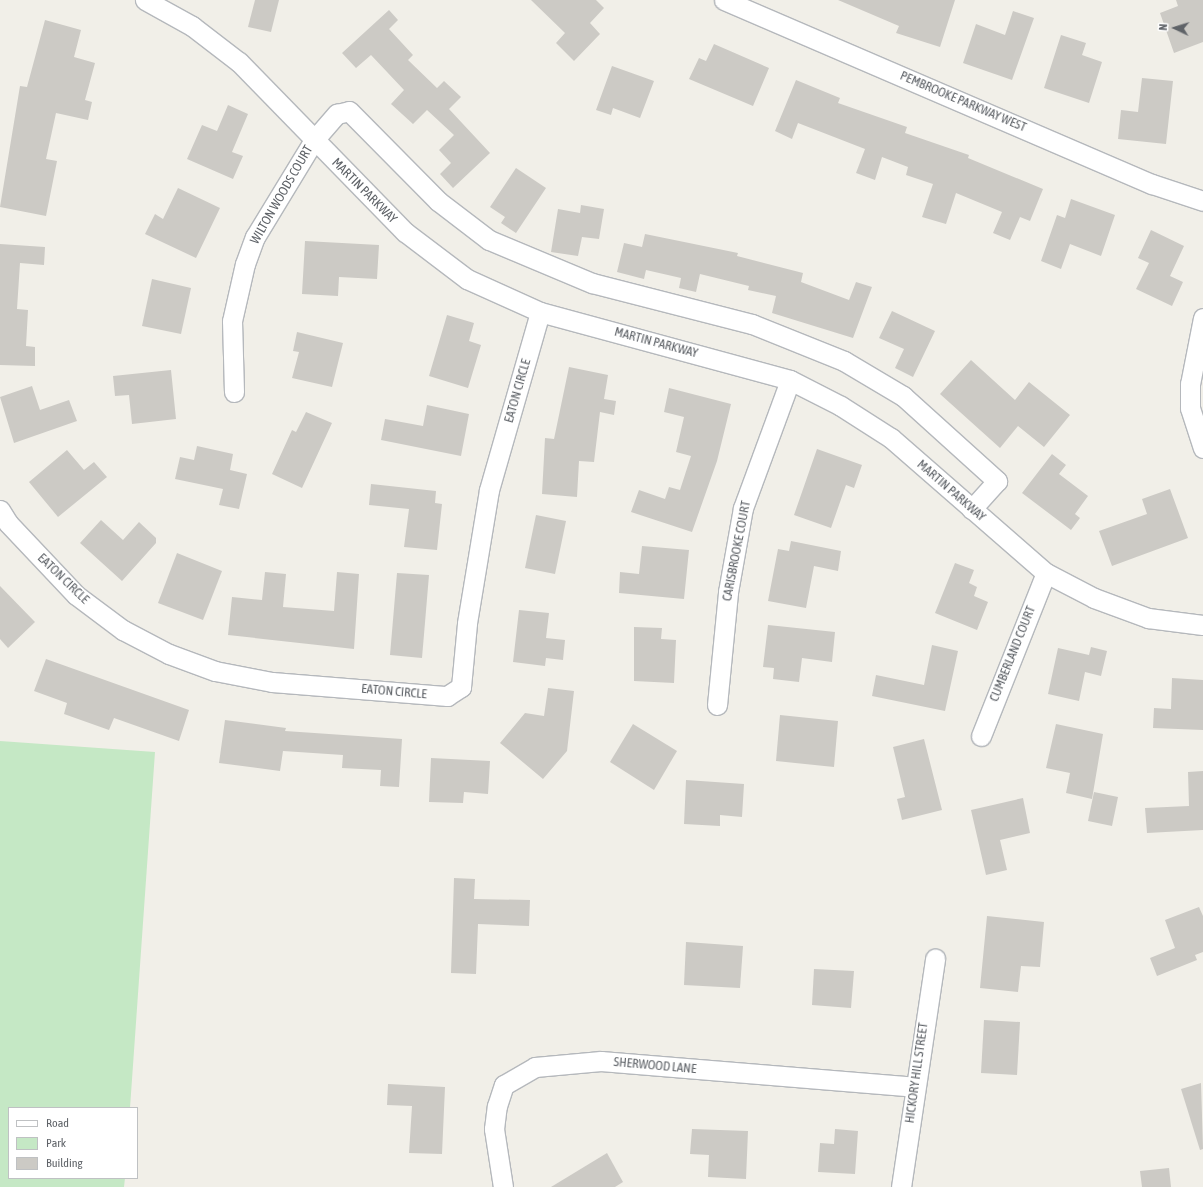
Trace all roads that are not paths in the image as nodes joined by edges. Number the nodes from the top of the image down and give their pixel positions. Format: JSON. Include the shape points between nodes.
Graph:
{"nodes":[{"id":1,"x":145,"y":0,"type":"edge"},
{"id":2,"x":724,"y":0,"type":"edge"},
{"id":3,"x":314,"y":140,"type":"junction"},
{"id":4,"x":1203,"y":201,"type":"edge"},
{"id":5,"x":540,"y":312,"type":"junction"},
{"id":6,"x":1203,"y":318,"type":"edge"},
{"id":7,"x":790,"y":380,"type":"junction"},
{"id":8,"x":234,"y":392,"type":"dead end"},
{"id":9,"x":1203,"y":448,"type":"edge"},
{"id":10,"x":972,"y":509,"type":"junction"},
{"id":11,"x":0,"y":510,"type":"edge"},
{"id":12,"x":1046,"y":573,"type":"junction"},
{"id":13,"x":1203,"y":625,"type":"edge"},
{"id":14,"x":717,"y":705,"type":"dead end"},
{"id":15,"x":981,"y":736,"type":"dead end"},
{"id":16,"x":935,"y":959,"type":"dead end"},
{"id":17,"x":914,"y":1087,"type":"junction"},
{"id":18,"x":503,"y":1187,"type":"edge"},
{"id":19,"x":901,"y":1187,"type":"edge"}],
"edges":[{"from":1,"to":3,"type":"street","name":"MARTIN PARKWAY","via":[[192,26],[239,62]]},
{"from":2,"to":4,"type":"street","name":"PEMBROOKE PARKWAY WEST","via":[[1152,184]]},
{"from":3,"to":5,"type":"street","name":"MARTIN PARKWAY","via":[[405,232],[460,275]]},
{"from":3,"to":8,"type":"street","name":"WILTON WOODS COURT","via":[[255,237],[245,264],[232,321]]},
{"from":3,"to":10,"type":"street","name":"WILTON WOODS COURT","via":[[337,114],[349,111],[438,201],[490,240],[592,283],[752,324],[844,361],[903,396],[998,481]]},
{"from":5,"to":7,"type":"street","name":"MARTIN PARKWAY"},
{"from":5,"to":11,"type":"street","name":"EATON CIRCLE","via":[[489,490],[467,623],[461,687],[447,696],[272,682],[215,671],[169,654],[123,630],[76,595],[8,523]]},
{"from":6,"to":9,"type":"street","via":[[1195,351],[1190,408]]},
{"from":7,"to":10,"type":"street","name":"MARTIN PARKWAY","via":[[841,406],[891,438]]},
{"from":7,"to":14,"type":"street","name":"CARISBROOKE COURT","via":[[744,508],[728,592]]},
{"from":10,"to":12,"type":"street","name":"MARTIN PARKWAY"},
{"from":12,"to":13,"type":"street","name":"MARTIN PARKWAY","via":[[1094,598],[1148,618]]},
{"from":12,"to":15,"type":"street","name":"CUMBERLAND COURT"},
{"from":16,"to":17,"type":"street","name":"HICKORY HILL STREET"},
{"from":17,"to":18,"type":"street","name":"SHERWOOD LANE","via":[[601,1061],[535,1067],[504,1085],[497,1106],[495,1136]]},
{"from":17,"to":19,"type":"street","name":"HICKORY HILL STREET"}]}
